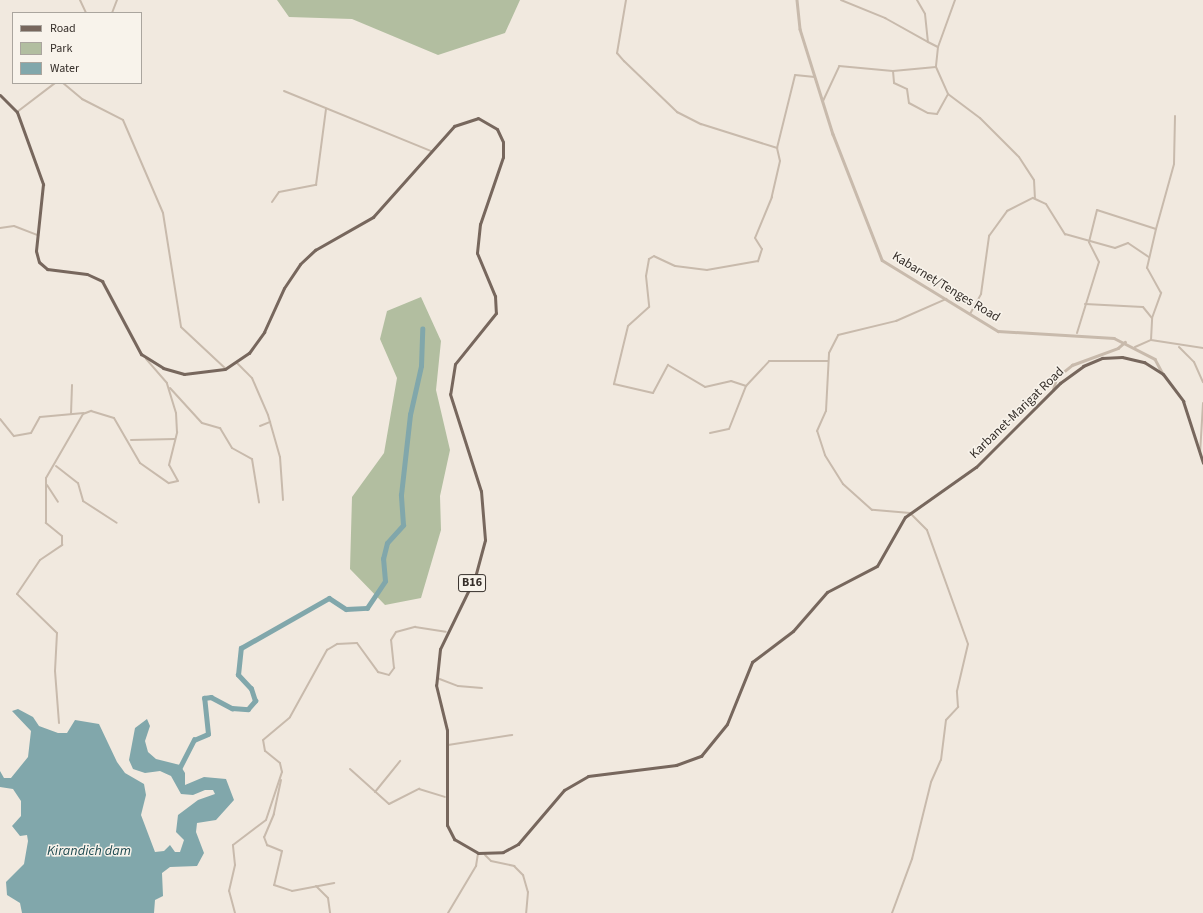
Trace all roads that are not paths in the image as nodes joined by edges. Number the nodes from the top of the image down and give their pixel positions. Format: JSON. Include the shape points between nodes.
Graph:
{"nodes":[{"id":1,"x":80,"y":0,"type":"edge"},
{"id":2,"x":117,"y":0,"type":"edge"},
{"id":3,"x":626,"y":0,"type":"edge"},
{"id":4,"x":797,"y":0,"type":"edge"},
{"id":5,"x":841,"y":0,"type":"edge"},
{"id":6,"x":918,"y":0,"type":"edge"},
{"id":7,"x":955,"y":0,"type":"edge"},
{"id":8,"x":86,"y":12,"type":"edge"},
{"id":9,"x":112,"y":12,"type":"edge"},
{"id":10,"x":928,"y":42,"type":"junction"},
{"id":11,"x":938,"y":47,"type":"junction"},
{"id":12,"x":936,"y":67,"type":"junction"},
{"id":13,"x":893,"y":71,"type":"junction"},
{"id":14,"x":816,"y":77,"type":"junction"},
{"id":15,"x":54,"y":84,"type":"edge"},
{"id":16,"x":64,"y":84,"type":"edge"},
{"id":17,"x":284,"y":91,"type":"dead end"},
{"id":18,"x":948,"y":94,"type":"junction"},
{"id":19,"x":0,"y":95,"type":"edge"},
{"id":20,"x":823,"y":101,"type":"junction"},
{"id":21,"x":326,"y":109,"type":"junction"},
{"id":22,"x":17,"y":112,"type":"junction"},
{"id":23,"x":1175,"y":116,"type":"dead end"},
{"id":24,"x":777,"y":148,"type":"junction"},
{"id":25,"x":431,"y":151,"type":"junction"},
{"id":26,"x":1035,"y":198,"type":"junction"},
{"id":27,"x":272,"y":202,"type":"dead end"},
{"id":28,"x":0,"y":228,"type":"edge"},
{"id":29,"x":1156,"y":229,"type":"junction"},
{"id":30,"x":38,"y":235,"type":"junction"},
{"id":31,"x":1089,"y":242,"type":"junction"},
{"id":32,"x":1149,"y":257,"type":"junction"},
{"id":33,"x":946,"y":299,"type":"junction"},
{"id":34,"x":1085,"y":304,"type":"junction"},
{"id":35,"x":970,"y":314,"type":"junction"},
{"id":36,"x":1152,"y":318,"type":"junction"},
{"id":37,"x":1077,"y":333,"type":"junction"},
{"id":38,"x":1150,"y":340,"type":"junction"},
{"id":39,"x":1125,"y":342,"type":"junction"},
{"id":40,"x":1178,"y":346,"type":"junction"},
{"id":41,"x":1134,"y":347,"type":"junction"},
{"id":42,"x":1203,"y":348,"type":"edge"},
{"id":43,"x":146,"y":359,"type":"junction"},
{"id":44,"x":828,"y":361,"type":"junction"},
{"id":45,"x":237,"y":363,"type":"junction"},
{"id":46,"x":226,"y":369,"type":"junction"},
{"id":47,"x":1163,"y":374,"type":"junction"},
{"id":48,"x":1203,"y":382,"type":"edge"},
{"id":49,"x":72,"y":385,"type":"dead end"},
{"id":50,"x":746,"y":386,"type":"junction"},
{"id":51,"x":169,"y":388,"type":"junction"},
{"id":52,"x":1053,"y":390,"type":"junction"},
{"id":53,"x":1203,"y":403,"type":"edge"},
{"id":54,"x":85,"y":412,"type":"junction"},
{"id":55,"x":71,"y":414,"type":"junction"},
{"id":56,"x":0,"y":419,"type":"edge"},
{"id":57,"x":270,"y":422,"type":"junction"},
{"id":58,"x":260,"y":426,"type":"dead end"},
{"id":59,"x":710,"y":433,"type":"dead end"},
{"id":60,"x":129,"y":439,"type":"junction"},
{"id":61,"x":175,"y":439,"type":"junction"},
{"id":62,"x":1200,"y":455,"type":"junction"},
{"id":63,"x":1203,"y":463,"type":"edge"},
{"id":64,"x":56,"y":466,"type":"junction"},
{"id":65,"x":46,"y":484,"type":"junction"},
{"id":66,"x":283,"y":500,"type":"dead end"},
{"id":67,"x":58,"y":502,"type":"dead end"},
{"id":68,"x":258,"y":502,"type":"dead end"},
{"id":69,"x":910,"y":513,"type":"junction"},
{"id":70,"x":117,"y":523,"type":"dead end"},
{"id":71,"x":446,"y":632,"type":"junction"},
{"id":72,"x":437,"y":678,"type":"junction"},
{"id":73,"x":482,"y":688,"type":"dead end"},
{"id":74,"x":59,"y":723,"type":"dead end"},
{"id":75,"x":512,"y":735,"type":"dead end"},
{"id":76,"x":448,"y":745,"type":"junction"},
{"id":77,"x":400,"y":762,"type":"dead end"},
{"id":78,"x":350,"y":769,"type":"dead end"},
{"id":79,"x":281,"y":777,"type":"junction"},
{"id":80,"x":374,"y":792,"type":"junction"},
{"id":81,"x":445,"y":797,"type":"junction"},
{"id":82,"x":478,"y":853,"type":"junction"},
{"id":83,"x":485,"y":855,"type":"junction"},
{"id":84,"x":334,"y":882,"type":"dead end"},
{"id":85,"x":315,"y":886,"type":"junction"},
{"id":86,"x":235,"y":913,"type":"edge"},
{"id":87,"x":330,"y":913,"type":"edge"},
{"id":88,"x":448,"y":913,"type":"edge"},
{"id":89,"x":526,"y":913,"type":"edge"},
{"id":90,"x":892,"y":913,"type":"edge"}],
"edges":[{"from":1,"to":8,"type":"street"},
{"from":2,"to":9,"type":"street"},
{"from":3,"to":24,"type":"street","via":[[617,53],[663,100],[701,124]]},
{"from":4,"to":14,"type":"street","name":"Kabarnet/Tenges Road","via":[[798,20]]},
{"from":5,"to":10,"type":"street","via":[[885,18]]},
{"from":6,"to":10,"type":"street","via":[[926,14]]},
{"from":7,"to":11,"type":"street"},
{"from":10,"to":11,"type":"street"},
{"from":11,"to":12,"type":"street"},
{"from":12,"to":13,"type":"street"},
{"from":12,"to":18,"type":"street"},
{"from":13,"to":18,"type":"street","via":[[894,83],[907,89],[909,103],[928,113],[937,114]]},
{"from":13,"to":20,"type":"street","via":[[838,66]]},
{"from":14,"to":20,"type":"street","name":"Kabarnet/Tenges Road"},
{"from":14,"to":24,"type":"street","via":[[795,75]]},
{"from":15,"to":22,"type":"street"},
{"from":16,"to":46,"type":"street","via":[[82,99],[119,116],[125,123],[163,213],[181,327]]},
{"from":17,"to":21,"type":"street"},
{"from":18,"to":26,"type":"street","via":[[980,118],[1019,157],[1034,180]]},
{"from":19,"to":22,"type":"main road"},
{"from":20,"to":33,"type":"street","name":"Kabarnet/Tenges Road","via":[[848,178],[882,260]]},
{"from":21,"to":25,"type":"street"},
{"from":21,"to":27,"type":"street","via":[[316,185],[279,192]]},
{"from":22,"to":30,"type":"main road","via":[[43,184]]},
{"from":23,"to":29,"type":"street","via":[[1174,164]]},
{"from":24,"to":50,"type":"street","via":[[780,156],[778,175],[755,238],[762,249],[761,258],[752,264],[707,270],[675,266],[652,257],[646,276],[649,307],[628,326],[614,384],[653,393],[670,365],[705,387],[731,381]]},
{"from":25,"to":45,"type":"main road","number":"B16","via":[[373,217],[315,250],[300,264],[260,338]]},
{"from":25,"to":71,"type":"main road","number":"B16","via":[[454,126],[478,118],[494,125],[504,149],[478,240],[480,264],[495,296],[496,313],[487,328],[460,354],[450,389],[484,502],[485,540],[475,576]]},
{"from":26,"to":31,"type":"street","via":[[1046,204],[1065,234]]},
{"from":26,"to":35,"type":"street","via":[[1007,211],[989,236],[981,294]]},
{"from":28,"to":30,"type":"street","via":[[14,226]]},
{"from":29,"to":31,"type":"street","via":[[1099,209]]},
{"from":29,"to":32,"type":"street"},
{"from":30,"to":43,"type":"main road","via":[[37,257],[43,266],[95,276],[106,286],[126,332]]},
{"from":31,"to":32,"type":"street","via":[[1115,248],[1128,243]]},
{"from":31,"to":34,"type":"street","via":[[1099,262]]},
{"from":32,"to":36,"type":"street","via":[[1147,268],[1161,290]]},
{"from":33,"to":35,"type":"street","name":"Kabarnet/Tenges Road"},
{"from":33,"to":44,"type":"street","via":[[896,321],[845,330],[832,343]]},
{"from":34,"to":36,"type":"street","via":[[1143,307]]},
{"from":34,"to":37,"type":"street"},
{"from":35,"to":37,"type":"street","name":"Kabarnet/Tenges Road","via":[[1003,332]]},
{"from":36,"to":38,"type":"street"},
{"from":37,"to":39,"type":"street","name":"Kabarnet/Tenges Road"},
{"from":38,"to":40,"type":"street"},
{"from":38,"to":41,"type":"street"},
{"from":39,"to":41,"type":"street","name":"Kabarnet/Tenges Road"},
{"from":39,"to":52,"type":"street","via":[[1118,348],[1072,365],[1056,378]]},
{"from":40,"to":42,"type":"street"},
{"from":40,"to":48,"type":"street","via":[[1194,362]]},
{"from":41,"to":47,"type":"street","name":"Kabarnet/Tenges Road","via":[[1159,362]]},
{"from":43,"to":46,"type":"main road","number":"B16","via":[[184,374]]},
{"from":43,"to":51,"type":"street"},
{"from":44,"to":50,"type":"street","via":[[772,360]]},
{"from":44,"to":69,"type":"street","via":[[826,411],[817,431],[825,455],[844,484],[872,510]]},
{"from":45,"to":46,"type":"main road","number":"B16"},
{"from":45,"to":57,"type":"street","via":[[255,384]]},
{"from":47,"to":52,"type":"main road","name":"Karbanet-Marigat Road","via":[[1138,360],[1102,358],[1075,371]]},
{"from":47,"to":62,"type":"main road","name":"Karbanet-Marigat Road","via":[[1183,401]]},
{"from":49,"to":55,"type":"street"},
{"from":50,"to":59,"type":"street","via":[[729,429]]},
{"from":51,"to":61,"type":"street","via":[[178,418]]},
{"from":51,"to":68,"type":"street","via":[[202,424],[220,428],[232,448],[252,459]]},
{"from":52,"to":69,"type":"main road","name":"Karbanet-Marigat Road","via":[[986,459]]},
{"from":53,"to":62,"type":"street"},
{"from":54,"to":55,"type":"street"},
{"from":54,"to":60,"type":"street","via":[[109,416]]},
{"from":54,"to":64,"type":"street"},
{"from":55,"to":56,"type":"street","via":[[40,417],[31,433],[14,436]]},
{"from":57,"to":58,"type":"street"},
{"from":57,"to":66,"type":"street","via":[[283,471]]},
{"from":60,"to":61,"type":"street","via":[[140,442]]},
{"from":60,"to":61,"type":"street","via":[[140,463],[171,484],[179,479],[169,465]]},
{"from":62,"to":63,"type":"main road","name":"Karbanet-Marigat Road"},
{"from":64,"to":65,"type":"street","via":[[48,473]]},
{"from":64,"to":70,"type":"street","via":[[78,483],[83,501]]},
{"from":65,"to":67,"type":"street"},
{"from":65,"to":74,"type":"street","via":[[46,524],[62,536],[63,542],[40,560],[17,594],[24,605],[52,625],[57,634],[55,671]]},
{"from":69,"to":83,"type":"main road","name":"Karbanet-Marigat Road","via":[[877,566],[827,592],[793,631],[752,662],[727,724],[700,756],[676,765],[618,770],[584,778],[564,790],[527,838],[512,848]]},
{"from":69,"to":90,"type":"street","via":[[934,542],[968,648],[959,680],[958,707],[946,720],[941,760],[931,782],[912,859]]},
{"from":71,"to":72,"type":"main road","number":"B16"},
{"from":71,"to":79,"type":"street","via":[[415,627],[396,632],[391,644],[394,668],[389,675],[378,672],[357,643],[345,642],[330,648],[290,717],[263,740],[264,750],[282,766]]},
{"from":72,"to":73,"type":"street","via":[[458,686]]},
{"from":72,"to":76,"type":"main road","number":"B16"},
{"from":75,"to":76,"type":"street"},
{"from":76,"to":81,"type":"main road","number":"B16"},
{"from":77,"to":80,"type":"street"},
{"from":78,"to":80,"type":"street"},
{"from":79,"to":85,"type":"street","via":[[274,814],[264,837],[267,845],[282,852],[278,875],[273,884],[292,891]]},
{"from":79,"to":86,"type":"street","via":[[266,820],[233,845],[235,865],[228,891]]},
{"from":80,"to":81,"type":"street","via":[[390,804],[419,789]]},
{"from":81,"to":82,"type":"main road","number":"B16","via":[[445,817],[454,839]]},
{"from":82,"to":83,"type":"main road","number":"B16"},
{"from":82,"to":88,"type":"street","via":[[476,866]]},
{"from":83,"to":89,"type":"street","via":[[491,861],[514,866],[523,875],[528,892]]},
{"from":84,"to":85,"type":"street"},
{"from":85,"to":87,"type":"street","via":[[328,898]]}]}
